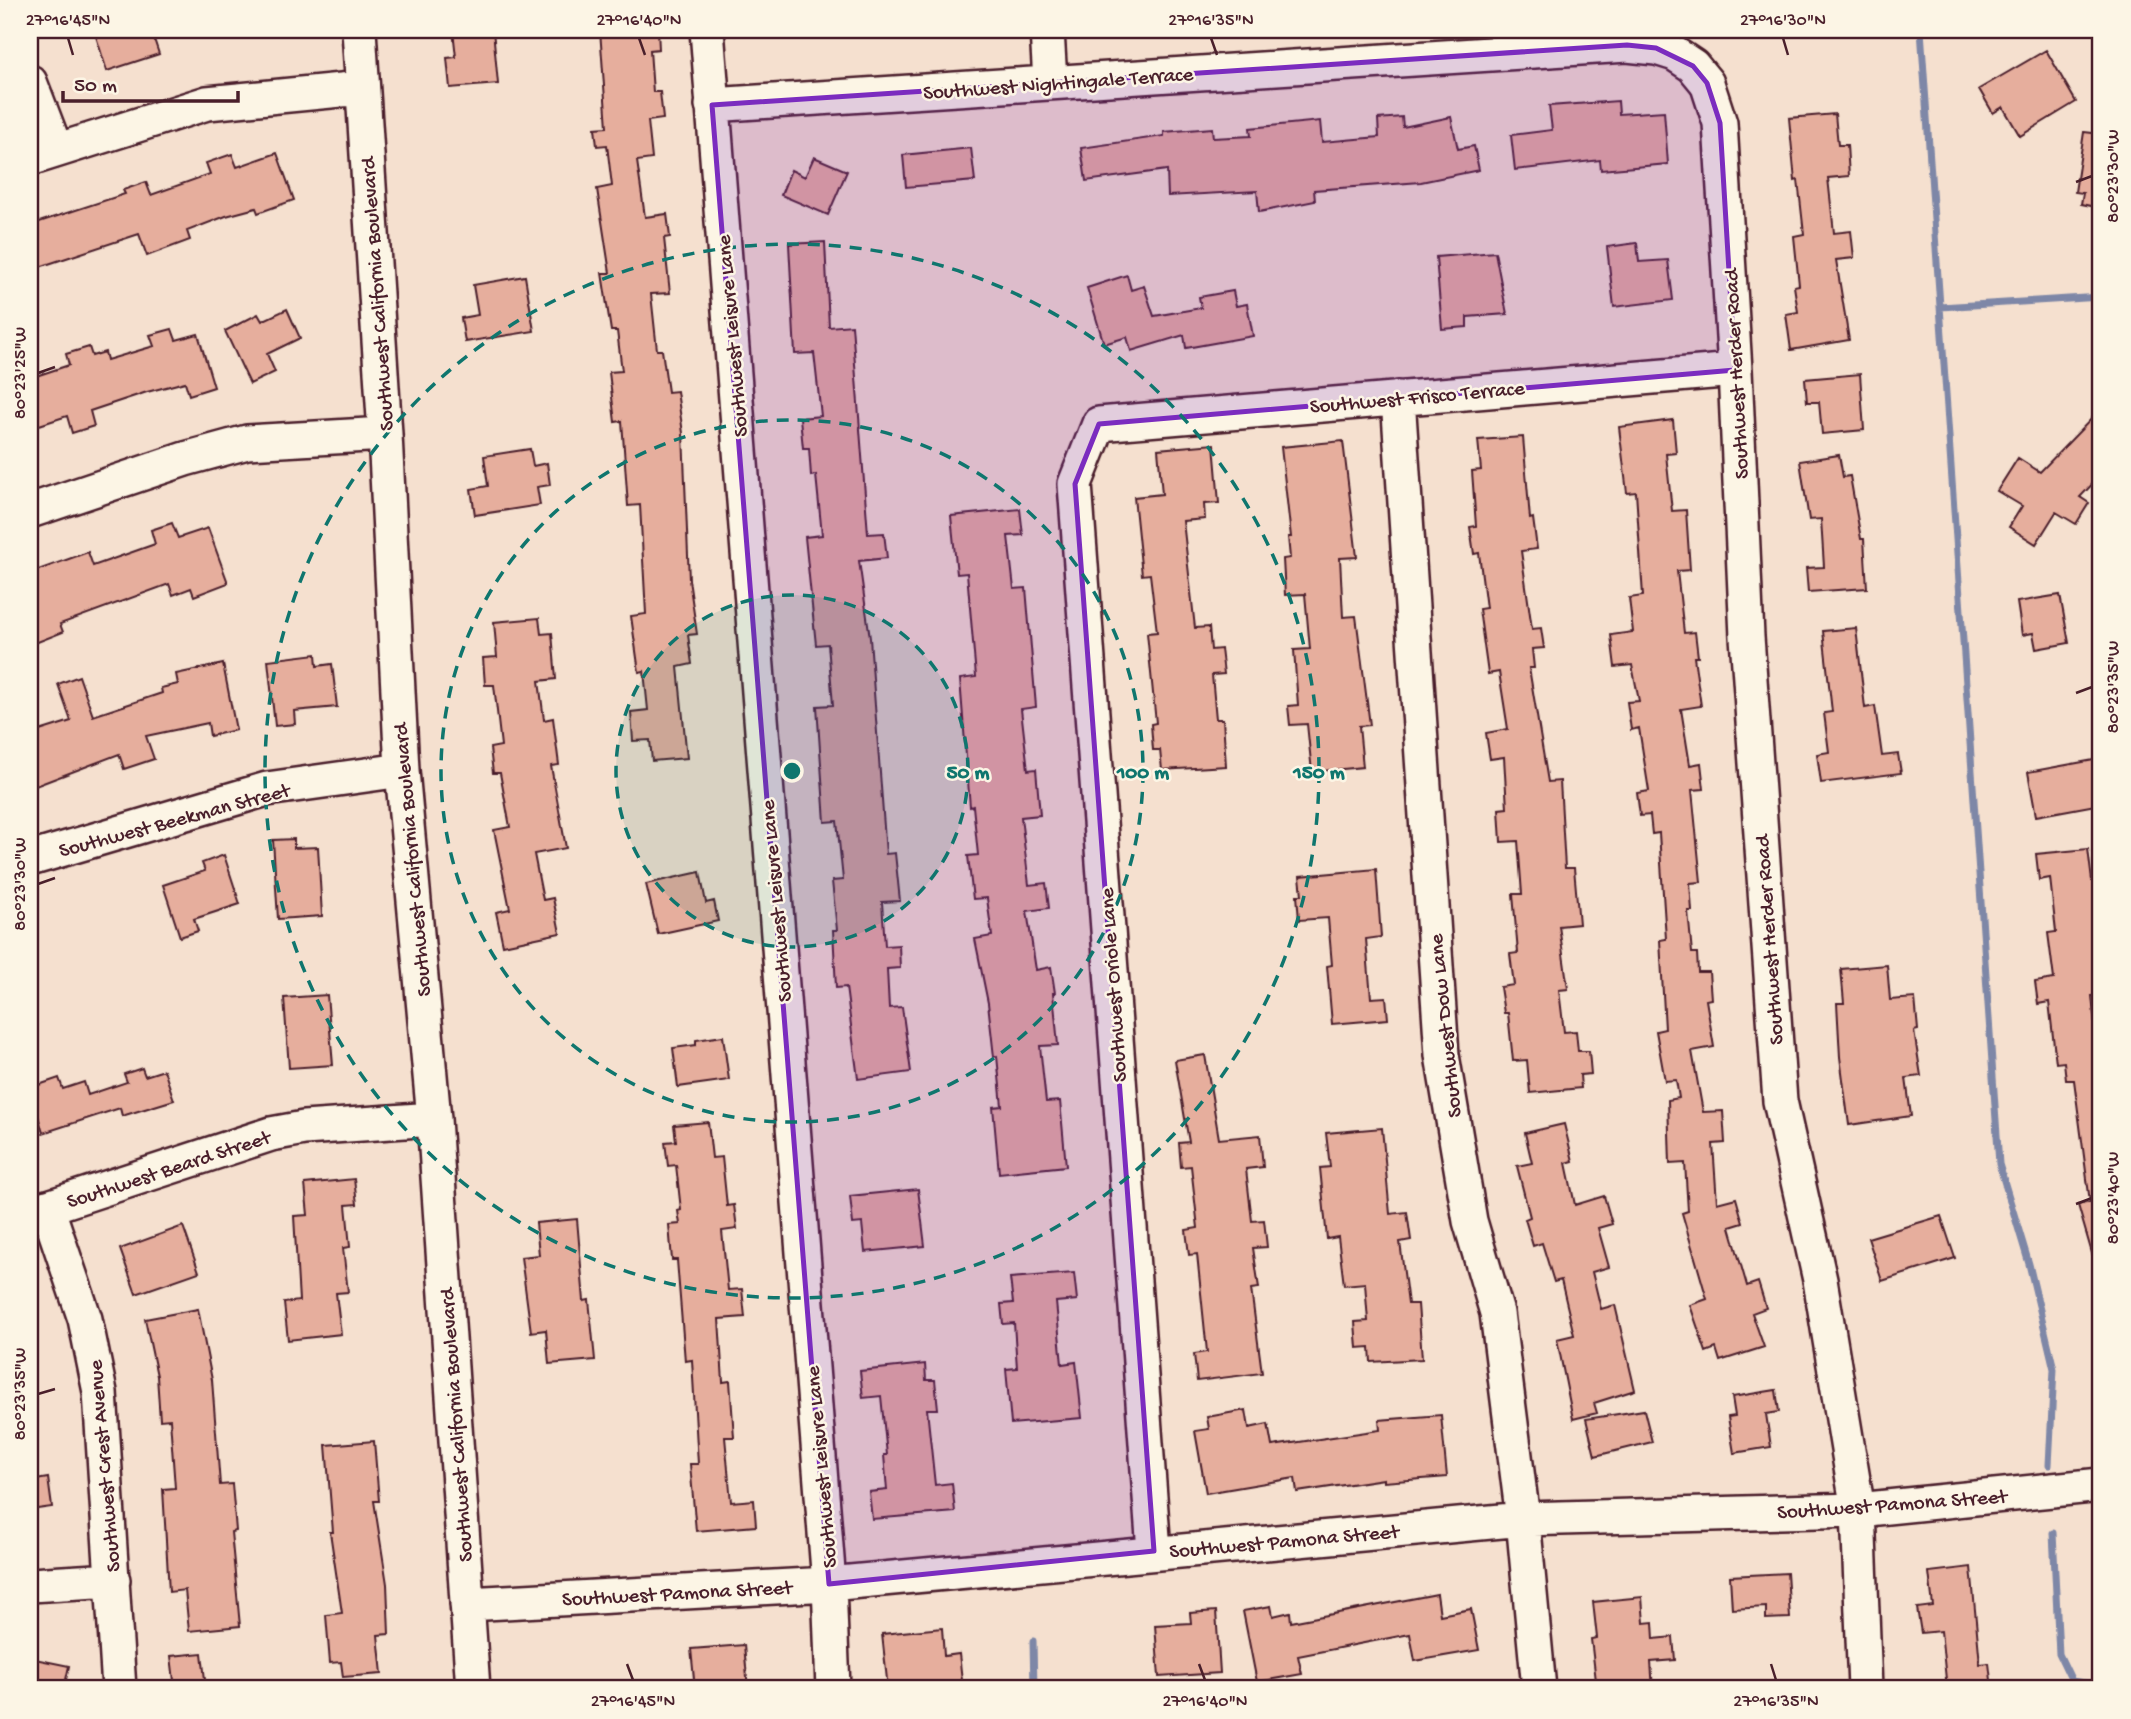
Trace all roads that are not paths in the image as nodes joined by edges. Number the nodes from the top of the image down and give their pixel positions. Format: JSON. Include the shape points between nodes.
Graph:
{"nodes":[{"id":1,"x":359,"y":30,"type":"edge"},
{"id":2,"x":707,"y":30,"type":"edge"},
{"id":3,"x":1047,"y":30,"type":"edge"},
{"id":4,"x":30,"y":82,"type":"edge"},
{"id":5,"x":1050,"y":82,"type":"junction"},
{"id":6,"x":362,"y":88,"type":"junction"},
{"id":7,"x":712,"y":105,"type":"junction"},
{"id":8,"x":43,"y":154,"type":"edge"},
{"id":9,"x":1724,"y":184,"type":"joint"},
{"id":10,"x":1735,"y":370,"type":"junction"},
{"id":11,"x":1398,"y":398,"type":"junction"},
{"id":12,"x":1099,"y":424,"type":"joint"},
{"id":13,"x":385,"y":434,"type":"junction"},
{"id":14,"x":30,"y":511,"type":"edge"},
{"id":15,"x":402,"y":770,"type":"junction"},
{"id":16,"x":30,"y":859,"type":"edge"},
{"id":17,"x":434,"y":1119,"type":"junction"},
{"id":18,"x":38,"y":1210,"type":"edge"},
{"id":19,"x":2101,"y":1485,"type":"edge"},
{"id":20,"x":1858,"y":1510,"type":"junction"},
{"id":21,"x":1523,"y":1519,"type":"junction"},
{"id":22,"x":1154,"y":1551,"type":"junction"},
{"id":23,"x":113,"y":1580,"type":"junction"},
{"id":24,"x":829,"y":1584,"type":"junction"},
{"id":25,"x":30,"y":1585,"type":"edge"},
{"id":26,"x":467,"y":1604,"type":"junction"},
{"id":27,"x":118,"y":1689,"type":"edge"},
{"id":28,"x":473,"y":1689,"type":"edge"},
{"id":29,"x":833,"y":1689,"type":"edge"},
{"id":30,"x":1539,"y":1689,"type":"edge"},
{"id":31,"x":1865,"y":1689,"type":"edge"}],
"edges":[{"from":1,"to":6,"type":"street","name":"Southwest California Boulevard"},
{"from":2,"to":7,"type":"street","name":"Southwest Leisure Lane"},
{"from":3,"to":5,"type":"street"},
{"from":4,"to":8,"type":"street"},
{"from":5,"to":7,"type":"street","name":"Southwest Nightingale Terrace"},
{"from":5,"to":9,"type":"street","name":"Southwest Nightingale Terrace","via":[[1627,45],[1656,48],[1684,60],[1707,83],[1720,123]]},
{"from":6,"to":8,"type":"street","via":[[207,103]]},
{"from":6,"to":13,"type":"street","name":"Southwest California Boulevard"},
{"from":7,"to":24,"type":"street","name":"Southwest Leisure Lane"},
{"from":9,"to":10,"type":"street","name":"Southwest Herder Road"},
{"from":10,"to":11,"type":"street","name":"Southwest Frisco Terrace"},
{"from":10,"to":20,"type":"street","name":"Southwest Herder Road","via":[[1747,637],[1780,1101],[1820,1280]]},
{"from":11,"to":12,"type":"street","name":"Southwest Frisco Terrace"},
{"from":11,"to":21,"type":"street","name":"Southwest Dow Lane","via":[[1442,1055],[1470,1221],[1497,1313]]},
{"from":12,"to":22,"type":"street","name":"Southwest Oriole Lane","via":[[1074,484]]},
{"from":13,"to":14,"type":"street","via":[[247,442]]},
{"from":13,"to":15,"type":"street","name":"Southwest California Boulevard"},
{"from":15,"to":16,"type":"street","name":"Southwest Beekman Street","via":[[267,789]]},
{"from":15,"to":17,"type":"street","name":"Southwest California Boulevard"},
{"from":17,"to":18,"type":"street","name":"Southwest Beard Street","via":[[271,1134]]},
{"from":17,"to":26,"type":"street","name":"Southwest California Boulevard"},
{"from":18,"to":23,"type":"street","name":"Southwest Crest Avenue","via":[[85,1319],[96,1362]]},
{"from":19,"to":20,"type":"street","name":"Southwest Pamona Street"},
{"from":20,"to":21,"type":"street","name":"Southwest Pamona Street"},
{"from":20,"to":31,"type":"street","name":"Southwest Herder Road"},
{"from":21,"to":22,"type":"street","name":"Southwest Pamona Street"},
{"from":21,"to":30,"type":"street","name":"Southwest Dow Lane"},
{"from":22,"to":24,"type":"street","name":"Southwest Pamona Street"},
{"from":23,"to":25,"type":"street"},
{"from":23,"to":27,"type":"street","name":"Southwest Crest Avenue"},
{"from":24,"to":26,"type":"street","name":"Southwest Pamona Street"},
{"from":24,"to":29,"type":"street","name":"Southwest Leisure Lane"},
{"from":26,"to":28,"type":"street","name":"Southwest California Boulevard"}]}
